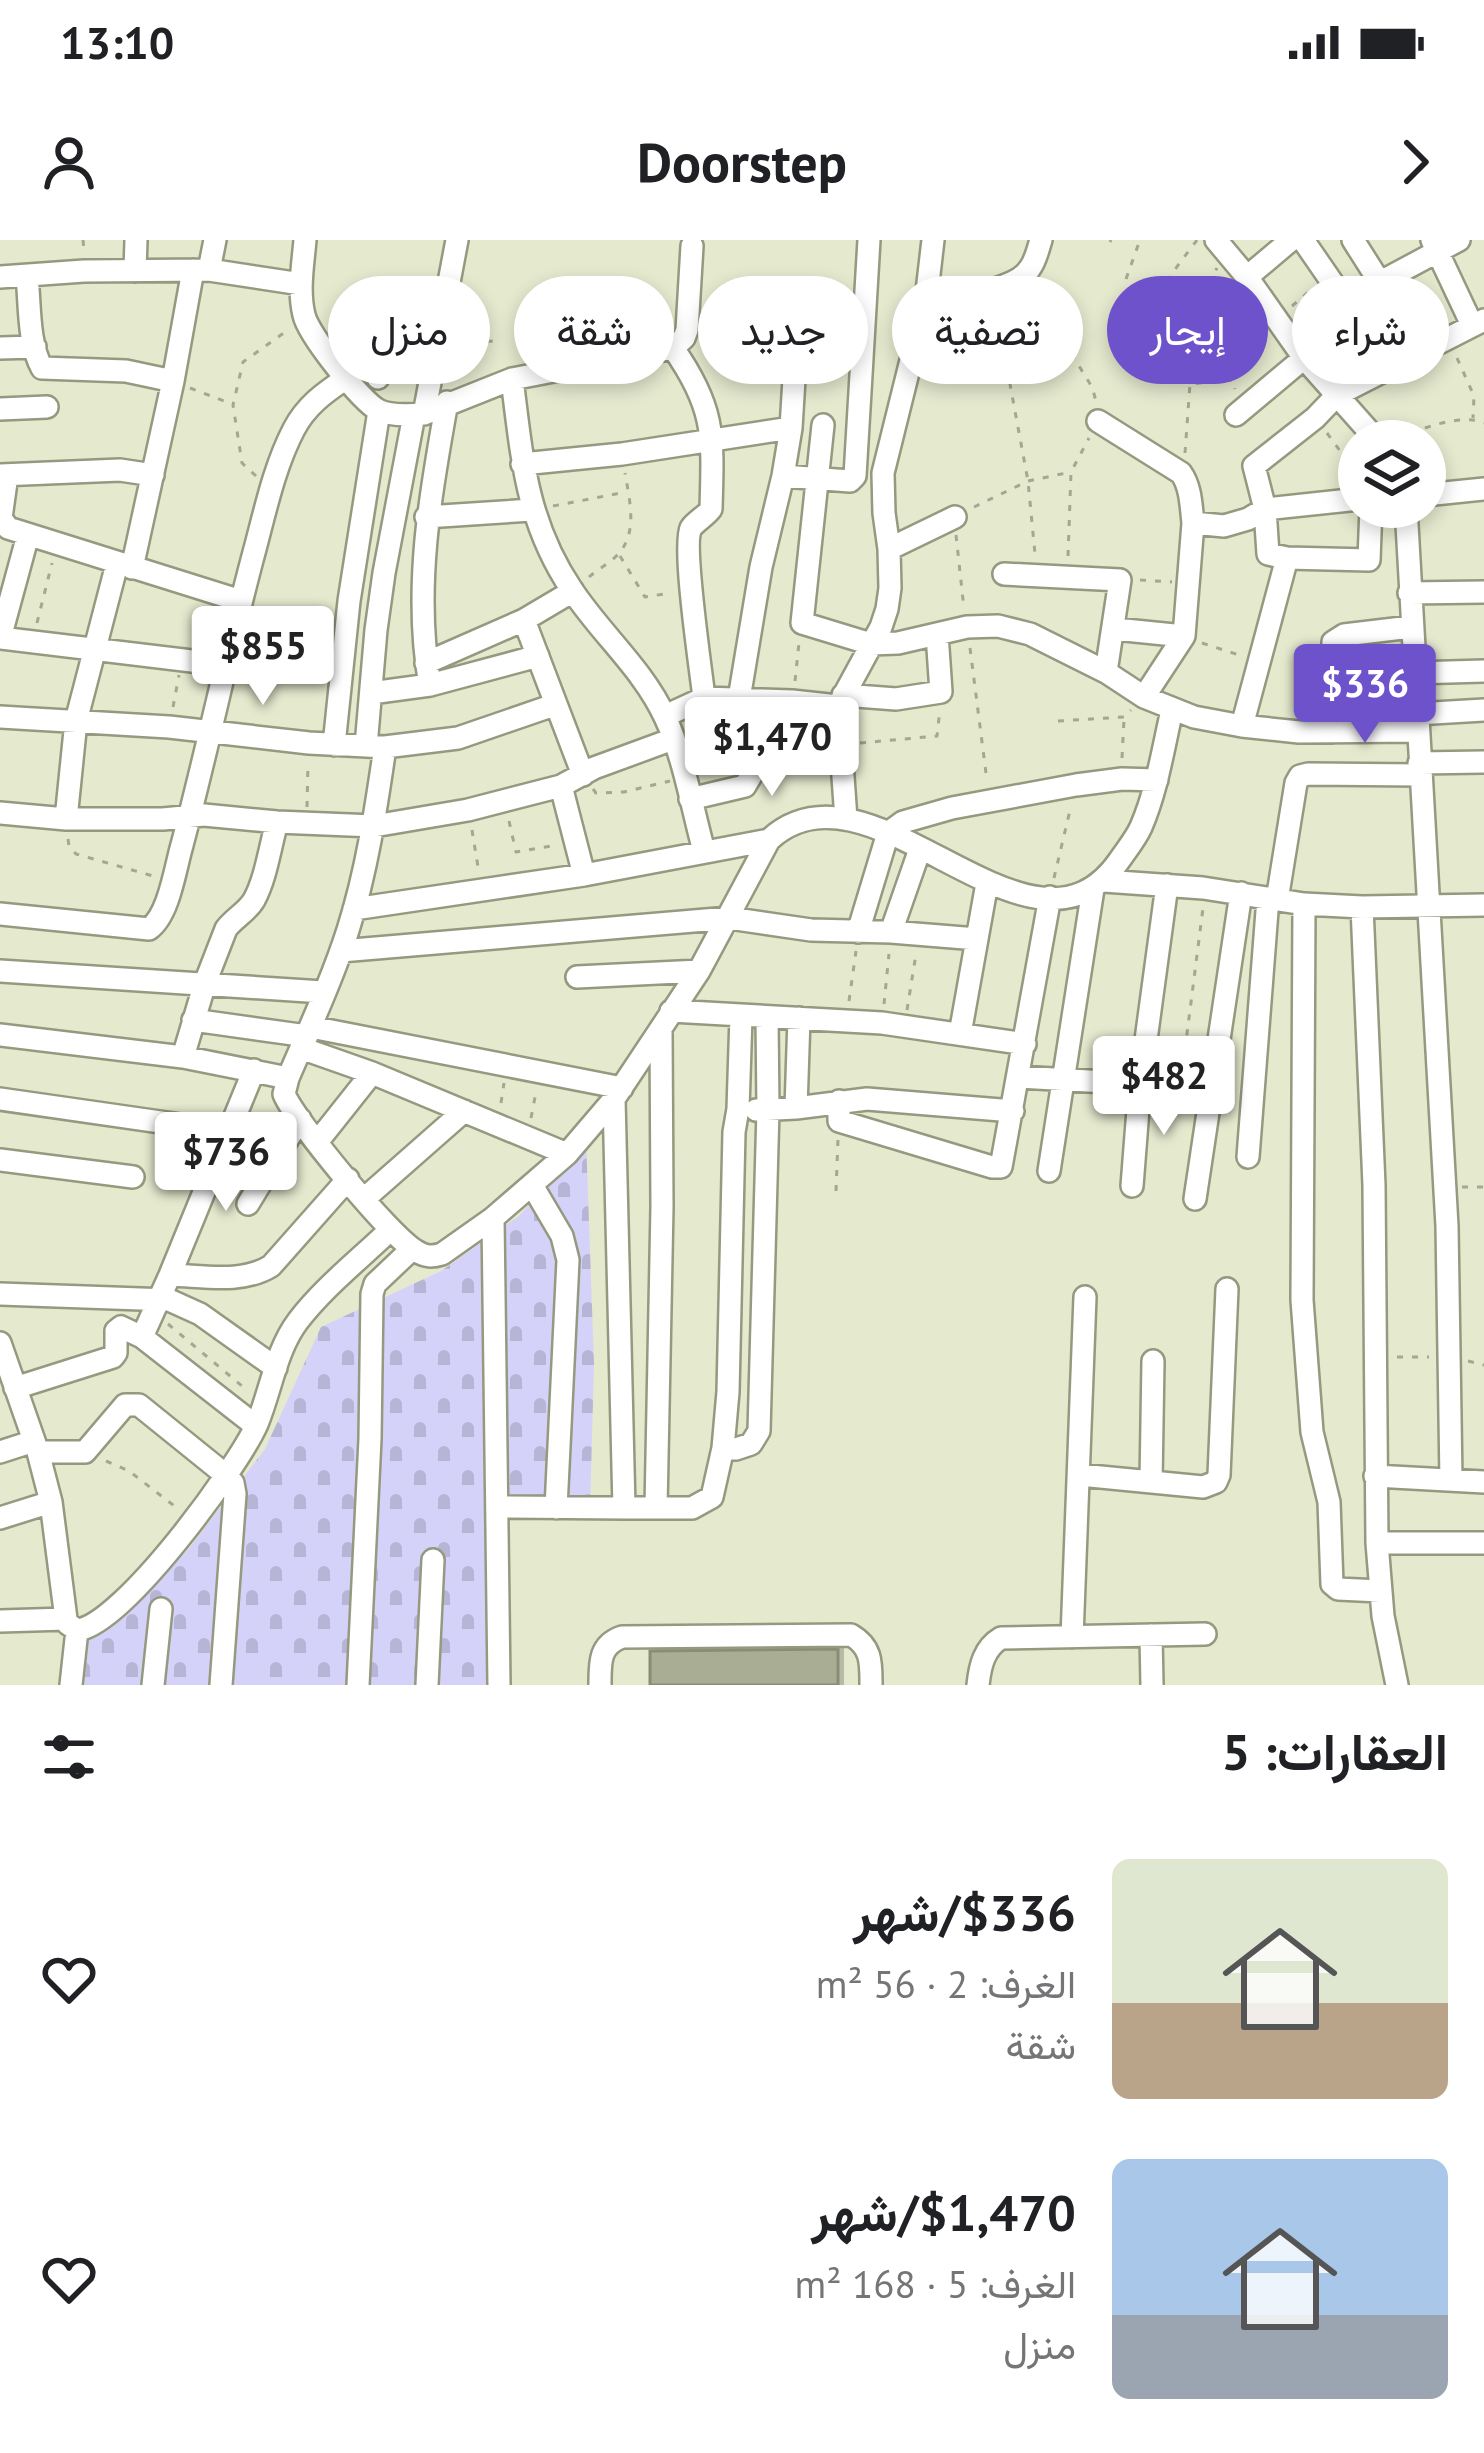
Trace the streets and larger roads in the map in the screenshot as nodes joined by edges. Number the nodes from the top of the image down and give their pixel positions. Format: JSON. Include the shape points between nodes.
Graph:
{"nodes":[{"id":1,"x":136,"y":240,"type":"edge"},
{"id":2,"x":215,"y":240,"type":"edge"},
{"id":3,"x":304,"y":240,"type":"edge"},
{"id":4,"x":457,"y":240,"type":"edge"},
{"id":5,"x":869,"y":240,"type":"edge"},
{"id":6,"x":933,"y":240,"type":"edge"},
{"id":7,"x":1041,"y":240,"type":"edge"},
{"id":8,"x":1291,"y":240,"type":"edge"},
{"id":9,"x":1303,"y":240,"type":"edge"},
{"id":10,"x":1353,"y":240,"type":"edge"},
{"id":11,"x":1459,"y":240,"type":"edge"},
{"id":12,"x":1222,"y":245,"type":"edge"},
{"id":13,"x":1434,"y":245,"type":"edge"},
{"id":14,"x":692,"y":246,"type":"dead end"},
{"id":15,"x":201,"y":270,"type":"junction"},
{"id":16,"x":135,"y":271,"type":"junction"},
{"id":17,"x":26,"y":276,"type":"junction"},
{"id":18,"x":929,"y":276,"type":"edge"},
{"id":19,"x":1024,"y":276,"type":"edge"},
{"id":20,"x":1246,"y":276,"type":"edge"},
{"id":21,"x":1258,"y":276,"type":"edge"},
{"id":22,"x":1327,"y":276,"type":"edge"},
{"id":23,"x":1376,"y":276,"type":"edge"},
{"id":24,"x":1388,"y":276,"type":"edge"},
{"id":25,"x":0,"y":277,"type":"edge"},
{"id":26,"x":301,"y":284,"type":"junction"},
{"id":27,"x":1268,"y":307,"type":"edge"},
{"id":28,"x":1478,"y":323,"type":"edge"},
{"id":29,"x":1292,"y":341,"type":"edge"},
{"id":30,"x":34,"y":347,"type":"junction"},
{"id":31,"x":0,"y":348,"type":"edge"},
{"id":32,"x":674,"y":348,"type":"joint"},
{"id":33,"x":324,"y":349,"type":"junction"},
{"id":34,"x":328,"y":349,"type":"edge"},
{"id":35,"x":328,"y":355,"type":"edge"},
{"id":36,"x":1292,"y":368,"type":"edge"},
{"id":37,"x":512,"y":379,"type":"joint"},
{"id":38,"x":173,"y":381,"type":"junction"},
{"id":39,"x":338,"y":384,"type":"edge"},
{"id":40,"x":350,"y":384,"type":"edge"},
{"id":41,"x":794,"y":384,"type":"edge"},
{"id":42,"x":906,"y":384,"type":"edge"},
{"id":43,"x":1326,"y":384,"type":"edge"},
{"id":44,"x":1336,"y":395,"type":"junction"},
{"id":45,"x":447,"y":402,"type":"junction"},
{"id":46,"x":47,"y":407,"type":"dead end"},
{"id":47,"x":0,"y":410,"type":"edge"},
{"id":48,"x":379,"y":411,"type":"junction"},
{"id":49,"x":419,"y":414,"type":"junction"},
{"id":50,"x":1236,"y":415,"type":"road end"},
{"id":51,"x":1359,"y":420,"type":"edge"},
{"id":52,"x":1098,"y":421,"type":"road end"},
{"id":53,"x":823,"y":425,"type":"dead end"},
{"id":54,"x":791,"y":428,"type":"junction"},
{"id":55,"x":713,"y":438,"type":"junction"},
{"id":56,"x":523,"y":464,"type":"junction"},
{"id":57,"x":3,"y":475,"type":"edge"},
{"id":58,"x":153,"y":475,"type":"junction"},
{"id":59,"x":783,"y":476,"type":"junction"},
{"id":60,"x":820,"y":477,"type":"junction"},
{"id":61,"x":1484,"y":489,"type":"edge"},
{"id":62,"x":1446,"y":493,"type":"edge"},
{"id":63,"x":1338,"y":501,"type":"edge"},
{"id":64,"x":1264,"y":509,"type":"junction"},
{"id":65,"x":532,"y":510,"type":"junction"},
{"id":66,"x":426,"y":517,"type":"junction"},
{"id":67,"x":955,"y":517,"type":"road end"},
{"id":68,"x":1193,"y":523,"type":"junction"},
{"id":69,"x":1370,"y":528,"type":"edge"},
{"id":70,"x":1407,"y":528,"type":"edge"},
{"id":71,"x":28,"y":535,"type":"junction"},
{"id":72,"x":890,"y":549,"type":"junction"},
{"id":73,"x":1287,"y":558,"type":"junction"},
{"id":74,"x":124,"y":566,"type":"junction"},
{"id":75,"x":8,"y":574,"type":"edge"},
{"id":76,"x":1004,"y":574,"type":"dead end"},
{"id":77,"x":573,"y":591,"type":"junction"},
{"id":78,"x":1484,"y":592,"type":"edge"},
{"id":79,"x":1409,"y":593,"type":"junction"},
{"id":80,"x":241,"y":601,"type":"junction"},
{"id":81,"x":524,"y":620,"type":"junction"},
{"id":82,"x":1412,"y":627,"type":"junction"},
{"id":83,"x":1114,"y":629,"type":"junction"},
{"id":84,"x":937,"y":634,"type":"junction"},
{"id":85,"x":1184,"y":636,"type":"junction"},
{"id":86,"x":0,"y":638,"type":"edge"},
{"id":87,"x":871,"y":644,"type":"junction"},
{"id":88,"x":93,"y":649,"type":"junction"},
{"id":89,"x":538,"y":656,"type":"junction"},
{"id":90,"x":225,"y":665,"type":"junction"},
{"id":91,"x":1484,"y":671,"type":"edge"},
{"id":92,"x":1106,"y":672,"type":"junction"},
{"id":93,"x":1414,"y":673,"type":"junction"},
{"id":94,"x":428,"y":674,"type":"junction"},
{"id":95,"x":371,"y":693,"type":"junction"},
{"id":96,"x":1144,"y":697,"type":"junction"},
{"id":97,"x":704,"y":698,"type":"junction"},
{"id":98,"x":739,"y":699,"type":"junction"},
{"id":99,"x":840,"y":700,"type":"junction"},
{"id":100,"x":554,"y":704,"type":"junction"},
{"id":101,"x":1172,"y":710,"type":"junction"},
{"id":102,"x":1484,"y":710,"type":"edge"},
{"id":103,"x":665,"y":716,"type":"junction"},
{"id":104,"x":0,"y":717,"type":"edge"},
{"id":105,"x":76,"y":721,"type":"junction"},
{"id":106,"x":1417,"y":723,"type":"junction"},
{"id":107,"x":1241,"y":726,"type":"junction"},
{"id":108,"x":210,"y":730,"type":"junction"},
{"id":109,"x":1331,"y":732,"type":"junction"},
{"id":110,"x":673,"y":739,"type":"junction"},
{"id":111,"x":334,"y":745,"type":"junction"},
{"id":112,"x":840,"y":745,"type":"junction"},
{"id":113,"x":375,"y":747,"type":"junction"},
{"id":114,"x":1484,"y":762,"type":"edge"},
{"id":115,"x":1420,"y":769,"type":"junction"},
{"id":116,"x":583,"y":775,"type":"junction"},
{"id":117,"x":1156,"y":780,"type":"junction"},
{"id":118,"x":561,"y":786,"type":"junction"},
{"id":119,"x":687,"y":789,"type":"junction"},
{"id":120,"x":0,"y":812,"type":"edge"},
{"id":121,"x":189,"y":817,"type":"junction"},
{"id":122,"x":66,"y":819,"type":"junction"},
{"id":123,"x":846,"y":819,"type":"junction"},
{"id":124,"x":277,"y":822,"type":"junction"},
{"id":125,"x":374,"y":826,"type":"junction"},
{"id":126,"x":888,"y":833,"type":"junction"},
{"id":127,"x":769,"y":840,"type":"junction"},
{"id":128,"x":920,"y":849,"type":"junction"},
{"id":129,"x":704,"y":851,"type":"junction"},
{"id":130,"x":584,"y":875,"type":"junction"},
{"id":131,"x":988,"y":883,"type":"junction"},
{"id":132,"x":1099,"y":885,"type":"junction"},
{"id":133,"x":1167,"y":885,"type":"junction"},
{"id":134,"x":1241,"y":893,"type":"junction"},
{"id":135,"x":1050,"y":898,"type":"junction"},
{"id":136,"x":1273,"y":899,"type":"junction"},
{"id":137,"x":1304,"y":904,"type":"junction"},
{"id":138,"x":1430,"y":904,"type":"junction"},
{"id":139,"x":1484,"y":905,"type":"edge"},
{"id":140,"x":1362,"y":907,"type":"junction"},
{"id":141,"x":354,"y":909,"type":"junction"},
{"id":142,"x":0,"y":914,"type":"edge"},
{"id":143,"x":728,"y":918,"type":"junction"},
{"id":144,"x":858,"y":932,"type":"junction"},
{"id":145,"x":891,"y":932,"type":"junction"},
{"id":146,"x":977,"y":939,"type":"junction"},
{"id":147,"x":341,"y":951,"type":"junction"},
{"id":148,"x":0,"y":971,"type":"edge"},
{"id":149,"x":699,"y":971,"type":"junction"},
{"id":150,"x":577,"y":977,"type":"dead end"},
{"id":151,"x":205,"y":983,"type":"junction"},
{"id":152,"x":323,"y":992,"type":"junction"},
{"id":153,"x":740,"y":1016,"type":"junction"},
{"id":154,"x":767,"y":1018,"type":"junction"},
{"id":155,"x":799,"y":1018,"type":"junction"},
{"id":156,"x":194,"y":1020,"type":"junction"},
{"id":157,"x":666,"y":1020,"type":"junction"},
{"id":158,"x":960,"y":1034,"type":"junction"},
{"id":159,"x":0,"y":1036,"type":"edge"},
{"id":160,"x":306,"y":1037,"type":"junction"},
{"id":161,"x":1025,"y":1044,"type":"junction"},
{"id":162,"x":183,"y":1057,"type":"junction"},
{"id":163,"x":254,"y":1070,"type":"junction"},
{"id":164,"x":373,"y":1072,"type":"junction"},
{"id":165,"x":1019,"y":1077,"type":"junction"},
{"id":166,"x":288,"y":1078,"type":"junction"},
{"id":167,"x":1063,"y":1078,"type":"junction"},
{"id":168,"x":1140,"y":1084,"type":"junction"},
{"id":169,"x":1210,"y":1088,"type":"junction"},
{"id":170,"x":618,"y":1093,"type":"junction"},
{"id":171,"x":0,"y":1099,"type":"edge"},
{"id":172,"x":796,"y":1108,"type":"junction"},
{"id":173,"x":738,"y":1109,"type":"junction"},
{"id":174,"x":768,"y":1110,"type":"junction"},
{"id":175,"x":464,"y":1111,"type":"junction"},
{"id":176,"x":839,"y":1111,"type":"junction"},
{"id":177,"x":1013,"y":1111,"type":"junction"},
{"id":178,"x":300,"y":1120,"type":"junction"},
{"id":179,"x":230,"y":1132,"type":"junction"},
{"id":180,"x":318,"y":1142,"type":"junction"},
{"id":181,"x":567,"y":1154,"type":"junction"},
{"id":182,"x":1248,"y":1157,"type":"dead end"},
{"id":183,"x":0,"y":1160,"type":"edge"},
{"id":184,"x":1049,"y":1171,"type":"dead end"},
{"id":185,"x":133,"y":1177,"type":"dead end"},
{"id":186,"x":348,"y":1179,"type":"junction"},
{"id":187,"x":532,"y":1185,"type":"junction"},
{"id":188,"x":1132,"y":1186,"type":"dead end"},
{"id":189,"x":364,"y":1199,"type":"junction"},
{"id":190,"x":1195,"y":1199,"type":"dead end"},
{"id":191,"x":248,"y":1204,"type":"dead end"},
{"id":192,"x":493,"y":1218,"type":"junction"},
{"id":193,"x":391,"y":1229,"type":"junction"},
{"id":194,"x":412,"y":1249,"type":"junction"},
{"id":195,"x":170,"y":1275,"type":"junction"},
{"id":196,"x":1227,"y":1289,"type":"dead end"},
{"id":197,"x":0,"y":1294,"type":"edge"},
{"id":198,"x":1085,"y":1297,"type":"dead end"},
{"id":199,"x":157,"y":1305,"type":"junction"},
{"id":200,"x":142,"y":1337,"type":"junction"},
{"id":201,"x":2,"y":1356,"type":"edge"},
{"id":202,"x":1153,"y":1361,"type":"dead end"},
{"id":203,"x":276,"y":1368,"type":"junction"},
{"id":204,"x":12,"y":1402,"type":"edge"},
{"id":205,"x":256,"y":1426,"type":"junction"},
{"id":206,"x":36,"y":1446,"type":"junction"},
{"id":207,"x":723,"y":1448,"type":"junction"},
{"id":208,"x":0,"y":1452,"type":"edge"},
{"id":209,"x":1080,"y":1475,"type":"junction"},
{"id":210,"x":227,"y":1476,"type":"junction"},
{"id":211,"x":1375,"y":1476,"type":"junction"},
{"id":212,"x":1450,"y":1480,"type":"junction"},
{"id":213,"x":1484,"y":1481,"type":"edge"},
{"id":214,"x":1150,"y":1482,"type":"junction"},
{"id":215,"x":51,"y":1502,"type":"junction"},
{"id":216,"x":497,"y":1507,"type":"junction"},
{"id":217,"x":556,"y":1508,"type":"junction"},
{"id":218,"x":624,"y":1508,"type":"junction"},
{"id":219,"x":656,"y":1508,"type":"junction"},
{"id":220,"x":0,"y":1518,"type":"edge"},
{"id":221,"x":1377,"y":1543,"type":"junction"},
{"id":222,"x":1484,"y":1544,"type":"edge"},
{"id":223,"x":433,"y":1560,"type":"dead end"},
{"id":224,"x":1380,"y":1591,"type":"junction"},
{"id":225,"x":160,"y":1609,"type":"dead end"},
{"id":226,"x":0,"y":1621,"type":"edge"},
{"id":227,"x":72,"y":1624,"type":"junction"},
{"id":228,"x":1205,"y":1634,"type":"dead end"},
{"id":229,"x":1150,"y":1635,"type":"junction"},
{"id":230,"x":1072,"y":1637,"type":"junction"},
{"id":231,"x":71,"y":1685,"type":"edge"},
{"id":232,"x":154,"y":1685,"type":"edge"},
{"id":233,"x":221,"y":1685,"type":"edge"},
{"id":234,"x":358,"y":1685,"type":"edge"},
{"id":235,"x":427,"y":1685,"type":"edge"},
{"id":236,"x":499,"y":1685,"type":"edge"},
{"id":237,"x":599,"y":1685,"type":"edge"},
{"id":238,"x":871,"y":1685,"type":"edge"},
{"id":239,"x":978,"y":1685,"type":"edge"},
{"id":240,"x":1152,"y":1685,"type":"edge"},
{"id":241,"x":1397,"y":1685,"type":"edge"}],
"edges":[{"from":1,"to":16,"type":"street"},
{"from":2,"to":15,"type":"street"},
{"from":3,"to":26,"type":"street"},
{"from":4,"to":49,"type":"street"},
{"from":5,"to":60,"type":"street","via":[[855,476]]},
{"from":6,"to":18,"type":"street"},
{"from":7,"to":19,"type":"street"},
{"from":8,"to":21,"type":"street"},
{"from":9,"to":22,"type":"street"},
{"from":10,"to":23,"type":"street"},
{"from":11,"to":13,"type":"street"},
{"from":12,"to":20,"type":"street"},
{"from":13,"to":24,"type":"street"},
{"from":13,"to":28,"type":"street"},
{"from":14,"to":32,"type":"street","via":[[687,330]]},
{"from":15,"to":16,"type":"street"},
{"from":15,"to":26,"type":"street"},
{"from":15,"to":38,"type":"street"},
{"from":16,"to":17,"type":"street"},
{"from":17,"to":25,"type":"street"},
{"from":17,"to":30,"type":"street"},
{"from":26,"to":33,"type":"street","via":[[304,319]]},
{"from":27,"to":29,"type":"street"},
{"from":28,"to":44,"type":"street"},
{"from":30,"to":31,"type":"street"},
{"from":30,"to":38,"type":"street","via":[[42,368]]},
{"from":32,"to":55,"type":"street","via":[[695,379]]},
{"from":33,"to":34,"type":"street"},
{"from":33,"to":35,"type":"street"},
{"from":36,"to":50,"type":"street"},
{"from":37,"to":45,"type":"street"},
{"from":37,"to":56,"type":"street"},
{"from":38,"to":58,"type":"street"},
{"from":39,"to":80,"type":"street","via":[[292,431]]},
{"from":40,"to":48,"type":"street"},
{"from":41,"to":54,"type":"street"},
{"from":42,"to":72,"type":"street","via":[[884,473]]},
{"from":43,"to":44,"type":"street"},
{"from":44,"to":51,"type":"street"},
{"from":44,"to":64,"type":"street","via":[[1253,466]]},
{"from":45,"to":49,"type":"street"},
{"from":45,"to":66,"type":"street"},
{"from":46,"to":47,"type":"street"},
{"from":48,"to":49,"type":"street"},
{"from":48,"to":111,"type":"street"},
{"from":49,"to":95,"type":"street","via":[[384,572]]},
{"from":52,"to":68,"type":"street","via":[[1184,477]]},
{"from":53,"to":60,"type":"street"},
{"from":54,"to":55,"type":"street"},
{"from":54,"to":59,"type":"street"},
{"from":55,"to":56,"type":"street"},
{"from":55,"to":97,"type":"street","via":[[711,508],[689,533]]},
{"from":56,"to":65,"type":"street"},
{"from":57,"to":58,"type":"street"},
{"from":57,"to":71,"type":"street","via":[[1,522]]},
{"from":58,"to":74,"type":"street"},
{"from":59,"to":60,"type":"street"},
{"from":59,"to":98,"type":"street"},
{"from":60,"to":87,"type":"street","via":[[802,623]]},
{"from":61,"to":62,"type":"street"},
{"from":63,"to":64,"type":"street"},
{"from":64,"to":68,"type":"street","via":[[1234,524]]},
{"from":64,"to":73,"type":"street","via":[[1268,554]]},
{"from":65,"to":66,"type":"street"},
{"from":65,"to":77,"type":"street"},
{"from":66,"to":94,"type":"street"},
{"from":67,"to":72,"type":"street"},
{"from":68,"to":85,"type":"street"},
{"from":69,"to":73,"type":"street","via":[[1369,560]]},
{"from":70,"to":79,"type":"street"},
{"from":71,"to":74,"type":"street"},
{"from":71,"to":75,"type":"street"},
{"from":72,"to":87,"type":"street","via":[[887,609]]},
{"from":73,"to":107,"type":"street"},
{"from":74,"to":80,"type":"street"},
{"from":74,"to":88,"type":"street"},
{"from":75,"to":86,"type":"street"},
{"from":76,"to":83,"type":"street","via":[[1120,580]]},
{"from":77,"to":81,"type":"street"},
{"from":77,"to":103,"type":"street"},
{"from":78,"to":79,"type":"street"},
{"from":79,"to":82,"type":"street"},
{"from":80,"to":90,"type":"street"},
{"from":81,"to":89,"type":"street"},
{"from":81,"to":94,"type":"street"},
{"from":82,"to":93,"type":"street"},
{"from":82,"to":109,"type":"street","via":[[1333,642]]},
{"from":83,"to":85,"type":"street"},
{"from":83,"to":92,"type":"street"},
{"from":84,"to":87,"type":"street"},
{"from":84,"to":92,"type":"street","via":[[1021,630]]},
{"from":84,"to":99,"type":"street","via":[[941,692]]},
{"from":85,"to":96,"type":"street"},
{"from":86,"to":88,"type":"street"},
{"from":87,"to":99,"type":"street"},
{"from":88,"to":90,"type":"street"},
{"from":88,"to":105,"type":"street"},
{"from":89,"to":94,"type":"street"},
{"from":89,"to":100,"type":"street"},
{"from":90,"to":108,"type":"street"},
{"from":91,"to":93,"type":"street"},
{"from":92,"to":96,"type":"street"},
{"from":93,"to":106,"type":"street"},
{"from":94,"to":95,"type":"street"},
{"from":95,"to":113,"type":"street"},
{"from":96,"to":101,"type":"street"},
{"from":97,"to":98,"type":"street"},
{"from":97,"to":103,"type":"street"},
{"from":98,"to":99,"type":"street"},
{"from":99,"to":112,"type":"street"},
{"from":100,"to":113,"type":"street","via":[[458,738]]},
{"from":100,"to":116,"type":"street"},
{"from":101,"to":107,"type":"street"},
{"from":101,"to":117,"type":"street"},
{"from":102,"to":106,"type":"street"},
{"from":103,"to":110,"type":"street"},
{"from":104,"to":105,"type":"street"},
{"from":105,"to":108,"type":"street"},
{"from":105,"to":122,"type":"street"},
{"from":106,"to":109,"type":"street"},
{"from":106,"to":115,"type":"street"},
{"from":107,"to":109,"type":"street"},
{"from":108,"to":111,"type":"street"},
{"from":108,"to":121,"type":"street"},
{"from":110,"to":116,"type":"street"},
{"from":110,"to":119,"type":"street"},
{"from":111,"to":113,"type":"street"},
{"from":112,"to":119,"type":"street","via":[[772,755],[745,786]]},
{"from":112,"to":123,"type":"street"},
{"from":113,"to":125,"type":"street"},
{"from":114,"to":115,"type":"street"},
{"from":115,"to":136,"type":"street","via":[[1300,776]]},
{"from":115,"to":138,"type":"street"},
{"from":116,"to":118,"type":"street"},
{"from":117,"to":126,"type":"street","via":[[1122,778],[989,801],[911,818]]},
{"from":117,"to":132,"type":"street","via":[[1136,836]]},
{"from":118,"to":125,"type":"street"},
{"from":118,"to":130,"type":"street"},
{"from":119,"to":129,"type":"street"},
{"from":120,"to":122,"type":"street"},
{"from":121,"to":122,"type":"street"},
{"from":121,"to":124,"type":"street"},
{"from":121,"to":142,"type":"street","via":[[160,917],[149,929]]},
{"from":123,"to":126,"type":"street"},
{"from":123,"to":127,"type":"street","via":[[801,821]]},
{"from":124,"to":125,"type":"street"},
{"from":124,"to":151,"type":"street","via":[[257,894],[226,929]]},
{"from":125,"to":141,"type":"street"},
{"from":126,"to":128,"type":"street"},
{"from":126,"to":144,"type":"street"},
{"from":127,"to":129,"type":"street"},
{"from":127,"to":143,"type":"street"},
{"from":128,"to":131,"type":"street"},
{"from":128,"to":145,"type":"street"},
{"from":129,"to":130,"type":"street"},
{"from":130,"to":141,"type":"street"},
{"from":131,"to":135,"type":"street"},
{"from":131,"to":146,"type":"street"},
{"from":132,"to":133,"type":"street"},
{"from":132,"to":135,"type":"street"},
{"from":132,"to":167,"type":"street"},
{"from":133,"to":134,"type":"street"},
{"from":133,"to":168,"type":"street"},
{"from":134,"to":136,"type":"street"},
{"from":134,"to":169,"type":"street"},
{"from":135,"to":161,"type":"street"},
{"from":136,"to":137,"type":"street"},
{"from":136,"to":182,"type":"street"},
{"from":137,"to":140,"type":"street"},
{"from":137,"to":224,"type":"street","via":[[1302,1300],[1310,1412],[1329,1502],[1332,1583]]},
{"from":138,"to":139,"type":"street"},
{"from":138,"to":140,"type":"street"},
{"from":138,"to":212,"type":"street"},
{"from":140,"to":211,"type":"street"},
{"from":141,"to":147,"type":"street"},
{"from":143,"to":144,"type":"street"},
{"from":143,"to":147,"type":"street"},
{"from":143,"to":149,"type":"street"},
{"from":144,"to":145,"type":"street"},
{"from":145,"to":146,"type":"street"},
{"from":146,"to":158,"type":"street"},
{"from":147,"to":152,"type":"street"},
{"from":148,"to":151,"type":"street"},
{"from":149,"to":150,"type":"street"},
{"from":149,"to":157,"type":"street"},
{"from":151,"to":152,"type":"street"},
{"from":151,"to":156,"type":"street"},
{"from":152,"to":160,"type":"street"},
{"from":153,"to":154,"type":"street"},
{"from":153,"to":157,"type":"street"},
{"from":153,"to":173,"type":"street"},
{"from":154,"to":155,"type":"street"},
{"from":154,"to":174,"type":"street"},
{"from":155,"to":158,"type":"street"},
{"from":155,"to":172,"type":"street"},
{"from":156,"to":160,"type":"street"},
{"from":156,"to":162,"type":"street"},
{"from":157,"to":170,"type":"street"},
{"from":157,"to":219,"type":"street"},
{"from":158,"to":161,"type":"street"},
{"from":159,"to":162,"type":"street"},
{"from":160,"to":164,"type":"street"},
{"from":160,"to":166,"type":"street"},
{"from":160,"to":170,"type":"street","via":[[509,1064]]},
{"from":161,"to":165,"type":"street"},
{"from":162,"to":163,"type":"street"},
{"from":163,"to":166,"type":"street"},
{"from":163,"to":179,"type":"street"},
{"from":164,"to":175,"type":"street"},
{"from":164,"to":180,"type":"street"},
{"from":165,"to":167,"type":"street"},
{"from":165,"to":177,"type":"street"},
{"from":166,"to":178,"type":"street","via":[[284,1094]]},
{"from":167,"to":168,"type":"street"},
{"from":167,"to":184,"type":"street"},
{"from":168,"to":169,"type":"street"},
{"from":168,"to":188,"type":"street"},
{"from":169,"to":190,"type":"street"},
{"from":170,"to":181,"type":"street"},
{"from":170,"to":218,"type":"street"},
{"from":171,"to":179,"type":"street"},
{"from":172,"to":174,"type":"street"},
{"from":172,"to":176,"type":"street"},
{"from":173,"to":174,"type":"street"},
{"from":173,"to":207,"type":"street"},
{"from":174,"to":207,"type":"street","via":[[759,1431],[751,1444]]},
{"from":175,"to":181,"type":"street"},
{"from":175,"to":189,"type":"street"},
{"from":176,"to":177,"type":"street","via":[[880,1100]]},
{"from":176,"to":177,"type":"street","via":[[997,1168]]},
{"from":178,"to":180,"type":"street"},
{"from":178,"to":191,"type":"street"},
{"from":179,"to":195,"type":"street"},
{"from":180,"to":186,"type":"street"},
{"from":181,"to":187,"type":"street"},
{"from":183,"to":185,"type":"street"},
{"from":186,"to":189,"type":"street"},
{"from":186,"to":195,"type":"street","via":[[261,1272]]},
{"from":187,"to":192,"type":"street"},
{"from":187,"to":217,"type":"street","via":[[568,1260]]},
{"from":189,"to":193,"type":"street"},
{"from":192,"to":194,"type":"street","via":[[442,1254]]},
{"from":192,"to":216,"type":"street"},
{"from":193,"to":194,"type":"street"},
{"from":193,"to":203,"type":"street","via":[[298,1321]]},
{"from":194,"to":234,"type":"street","via":[[372,1294]]},
{"from":195,"to":199,"type":"street"},
{"from":196,"to":214,"type":"street","via":[[1220,1474],[1203,1487]]},
{"from":197,"to":199,"type":"street"},
{"from":198,"to":209,"type":"street"},
{"from":199,"to":200,"type":"street"},
{"from":199,"to":203,"type":"street","via":[[181,1303],[200,1313]]},
{"from":200,"to":204,"type":"street","via":[[121,1328],[113,1357]]},
{"from":200,"to":205,"type":"street"},
{"from":201,"to":204,"type":"street"},
{"from":202,"to":214,"type":"street"},
{"from":203,"to":205,"type":"street"},
{"from":204,"to":206,"type":"street"},
{"from":205,"to":210,"type":"street"},
{"from":206,"to":208,"type":"street"},
{"from":206,"to":210,"type":"street","via":[[85,1452],[133,1404]]},
{"from":206,"to":215,"type":"street"},
{"from":207,"to":219,"type":"street","via":[[712,1497],[692,1508]]},
{"from":209,"to":214,"type":"street"},
{"from":209,"to":230,"type":"street"},
{"from":210,"to":227,"type":"street","via":[[127,1595],[96,1624]]},
{"from":210,"to":233,"type":"street","via":[[235,1493]]},
{"from":211,"to":212,"type":"street"},
{"from":211,"to":221,"type":"street"},
{"from":212,"to":213,"type":"street"},
{"from":215,"to":220,"type":"street"},
{"from":215,"to":227,"type":"street"},
{"from":216,"to":217,"type":"street"},
{"from":216,"to":236,"type":"street"},
{"from":217,"to":218,"type":"street"},
{"from":218,"to":219,"type":"street"},
{"from":221,"to":222,"type":"street"},
{"from":221,"to":224,"type":"street"},
{"from":223,"to":235,"type":"street"},
{"from":224,"to":241,"type":"street"},
{"from":225,"to":232,"type":"street"},
{"from":226,"to":227,"type":"street"},
{"from":227,"to":231,"type":"street"},
{"from":228,"to":229,"type":"street"},
{"from":229,"to":230,"type":"street"},
{"from":229,"to":240,"type":"street"},
{"from":230,"to":239,"type":"street","via":[[1001,1638],[986,1654]]},
{"from":237,"to":238,"type":"street","via":[[603,1650],[622,1637],[850,1635],[869,1651]]}]}
